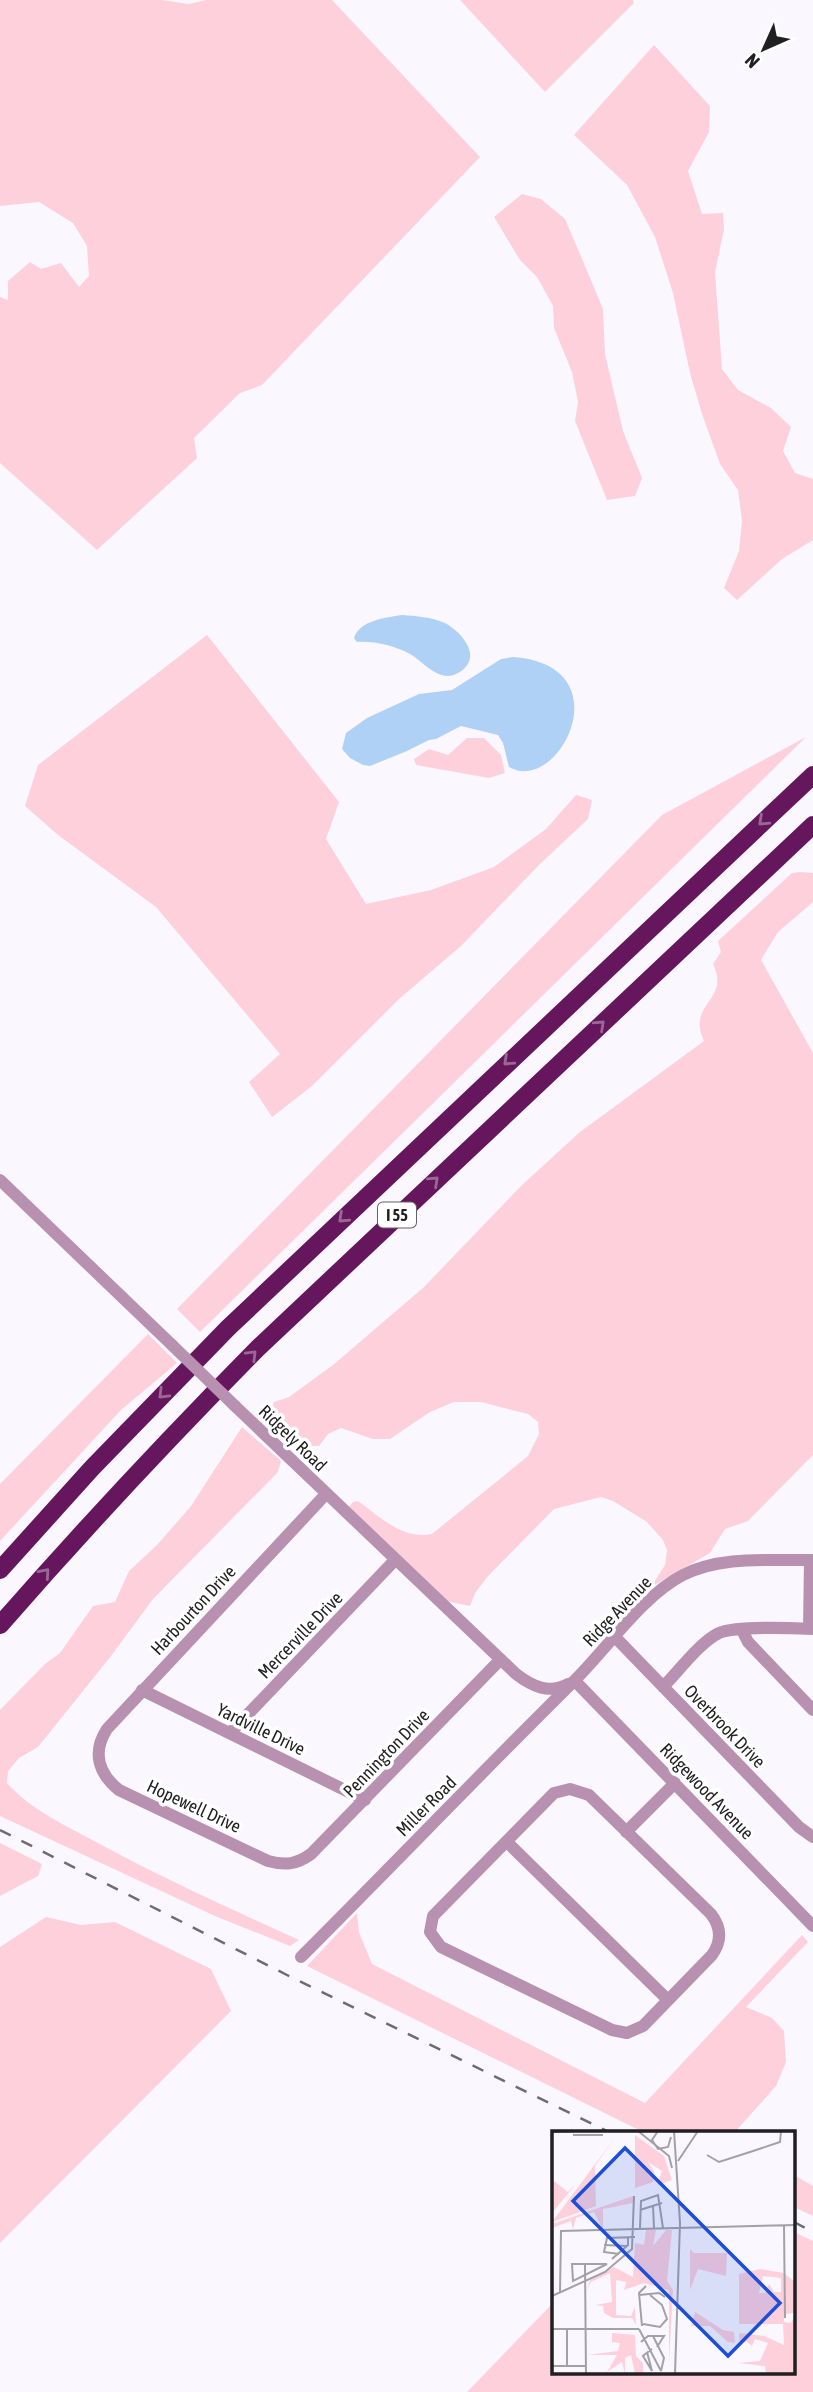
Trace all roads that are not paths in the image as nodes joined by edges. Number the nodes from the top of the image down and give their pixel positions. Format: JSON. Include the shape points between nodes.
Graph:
{"nodes":[{"id":1,"x":813,"y":775,"type":"edge"},
{"id":2,"x":813,"y":825,"type":"edge"},
{"id":3,"x":0,"y":1180,"type":"edge"},
{"id":4,"x":326,"y":1494,"type":"junction"},
{"id":5,"x":395,"y":1560,"type":"junction"},
{"id":6,"x":812,"y":1560,"type":"edge"},
{"id":7,"x":0,"y":1570,"type":"edge"},
{"id":8,"x":0,"y":1625,"type":"edge"},
{"id":9,"x":811,"y":1629,"type":"edge"},
{"id":10,"x":742,"y":1630,"type":"junction"},
{"id":11,"x":615,"y":1637,"type":"junction"},
{"id":12,"x":500,"y":1660,"type":"junction"},
{"id":13,"x":575,"y":1681,"type":"junction"},
{"id":14,"x":663,"y":1688,"type":"junction"},
{"id":15,"x":142,"y":1690,"type":"junction"},
{"id":16,"x":813,"y":1710,"type":"edge"},
{"id":17,"x":230,"y":1733,"type":"junction"},
{"id":18,"x":98,"y":1758,"type":"joint"},
{"id":19,"x":675,"y":1783,"type":"junction"},
{"id":20,"x":365,"y":1800,"type":"junction"},
{"id":21,"x":626,"y":1832,"type":"junction"},
{"id":22,"x":813,"y":1837,"type":"edge"},
{"id":23,"x":507,"y":1842,"type":"junction"},
{"id":24,"x":292,"y":1864,"type":"joint"},
{"id":25,"x":813,"y":1926,"type":"edge"},
{"id":26,"x":301,"y":1957,"type":"dead end"},
{"id":27,"x":668,"y":2000,"type":"junction"}],
"edges":[{"from":1,"to":7,"type":"highway","number":"I 55","one_way":true,"via":[[228,1328]]},
{"from":8,"to":2,"type":"highway","number":"I 55","one_way":true,"via":[[82,1531],[258,1348]]},
{"from":3,"to":4,"type":"street","name":"Ridgely Road","bridge":true},
{"from":4,"to":5,"type":"street","name":"Ridgely Road"},
{"from":4,"to":15,"type":"street","name":"Harbourton Drive"},
{"from":5,"to":12,"type":"street","name":"Ridgely Road"},
{"from":5,"to":17,"type":"street","name":"Mercerville Drive"},
{"from":6,"to":9,"type":"street"},
{"from":6,"to":11,"type":"street","name":"Ridge Avenue","via":[[726,1561],[697,1568],[664,1588]]},
{"from":9,"to":10,"type":"street"},
{"from":10,"to":14,"type":"street","via":[[718,1634],[708,1641]]},
{"from":10,"to":16,"type":"street"},
{"from":11,"to":13,"type":"street","name":"Ridge Avenue"},
{"from":11,"to":14,"type":"street","name":"Overbrook Drive"},
{"from":12,"to":13,"type":"street","name":"Ridgely Road","via":[[538,1688],[554,1689]]},
{"from":12,"to":20,"type":"street","name":"Pennington Drive"},
{"from":13,"to":19,"type":"street","name":"Ridgewood Avenue"},
{"from":13,"to":26,"type":"street","name":"Miller Road"},
{"from":14,"to":22,"type":"street","name":"Overbrook Drive"},
{"from":15,"to":17,"type":"street","name":"Yardville Drive"},
{"from":15,"to":18,"type":"street","name":"Harbourton Drive","via":[[107,1729]]},
{"from":17,"to":20,"type":"street","name":"Yardville Drive"},
{"from":18,"to":24,"type":"street","name":"Hopewell Drive","via":[[101,1771],[119,1790],[268,1861]]},
{"from":19,"to":21,"type":"street"},
{"from":19,"to":25,"type":"street","name":"Ridgewood Avenue"},
{"from":20,"to":24,"type":"street","name":"Pennington Drive","via":[[311,1853]]},
{"from":21,"to":23,"type":"street","via":[[589,1795],[570,1784],[554,1793]]},
{"from":21,"to":27,"type":"street","via":[[711,1914],[718,1927],[716,1948]]},
{"from":23,"to":27,"type":"street"},
{"from":23,"to":27,"type":"street","via":[[433,1916],[426,1933],[434,1941],[619,2033],[643,2026]]}]}
